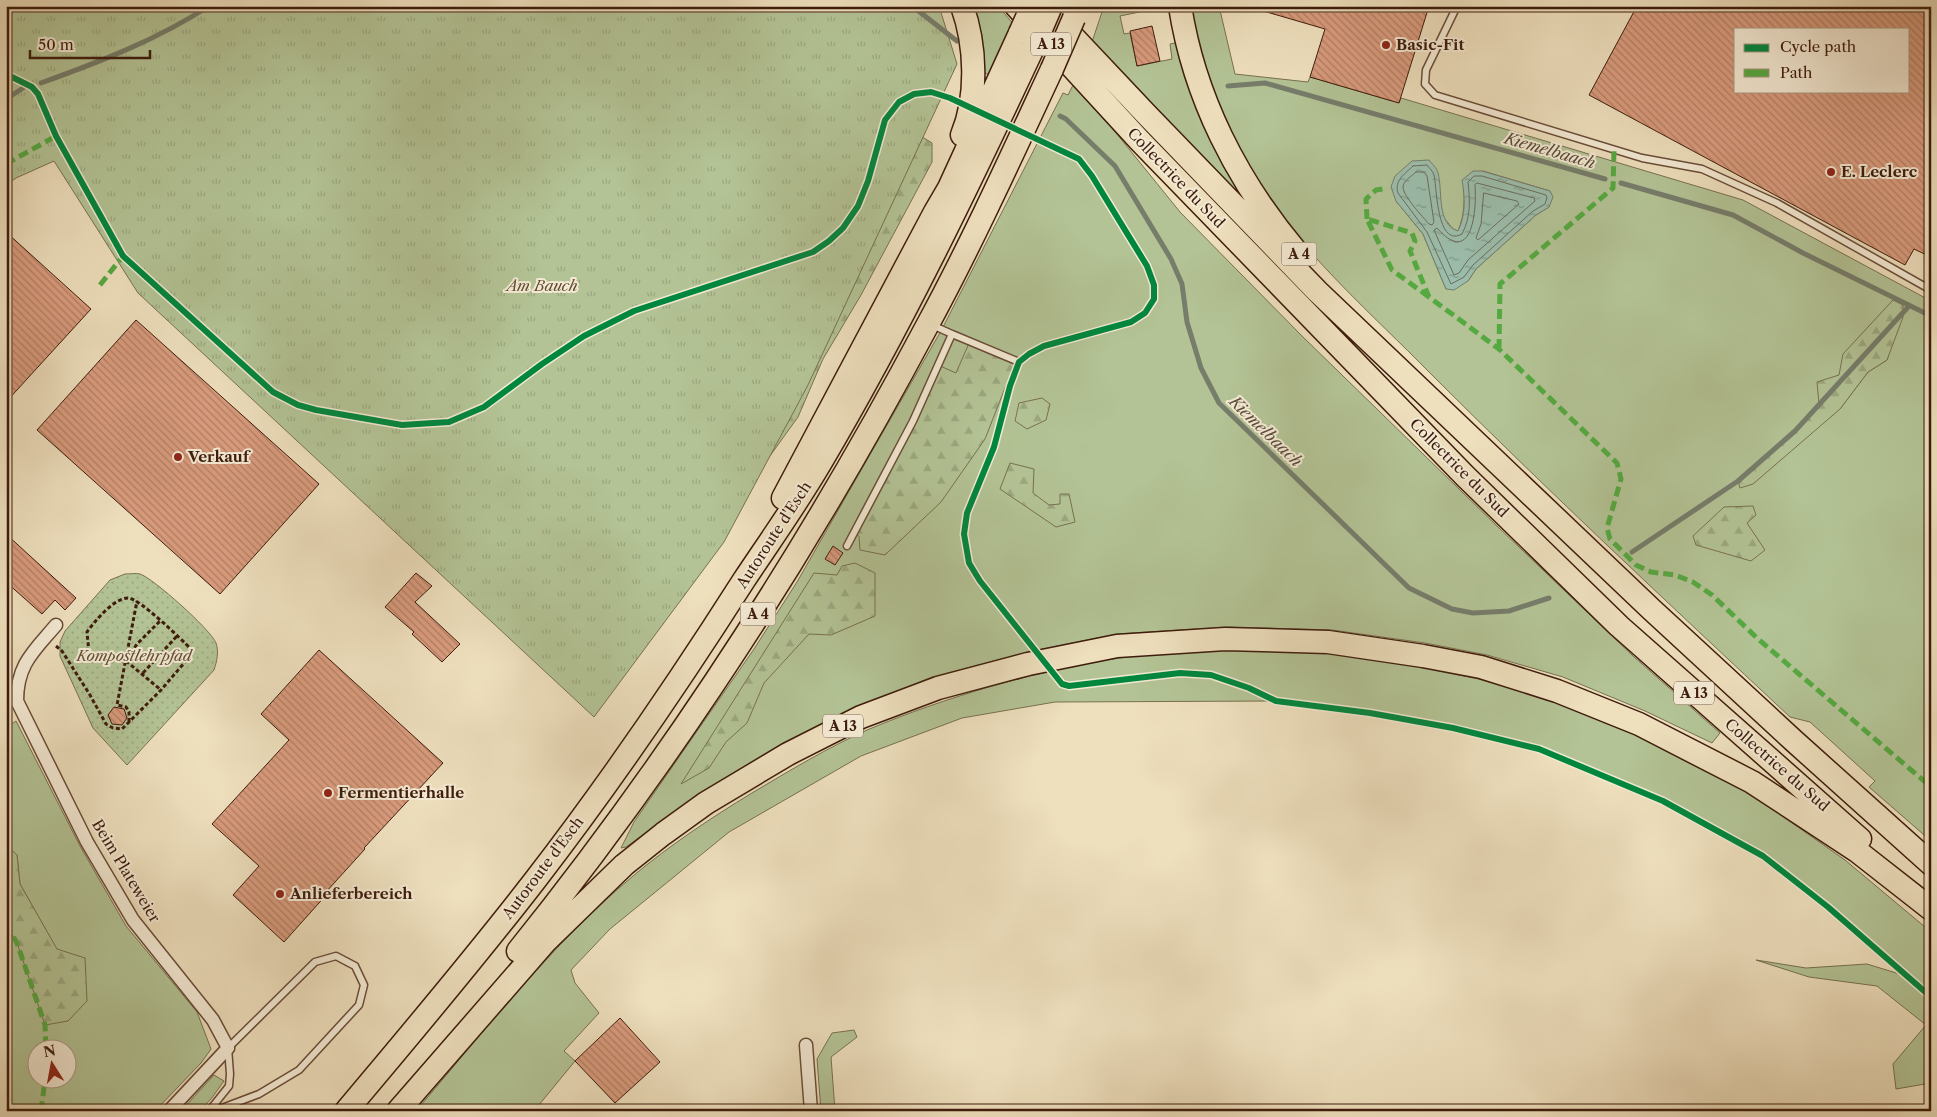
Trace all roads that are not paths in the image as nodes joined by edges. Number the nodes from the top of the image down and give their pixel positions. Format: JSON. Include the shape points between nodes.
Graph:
{"nodes":[{"id":1,"x":962,"y":6,"type":"edge"},
{"id":2,"x":1016,"y":6,"type":"edge"},
{"id":3,"x":1032,"y":6,"type":"edge"},
{"id":4,"x":1044,"y":6,"type":"edge"},
{"id":5,"x":1051,"y":6,"type":"edge"},
{"id":6,"x":1180,"y":6,"type":"edge"},
{"id":7,"x":1458,"y":6,"type":"edge"},
{"id":8,"x":1077,"y":12,"type":"edge"},
{"id":9,"x":1027,"y":41,"type":"junction"},
{"id":10,"x":935,"y":212,"type":"junction"},
{"id":11,"x":1931,"y":290,"type":"edge"},
{"id":12,"x":929,"y":324,"type":"junction"},
{"id":13,"x":952,"y":334,"type":"junction"},
{"id":14,"x":1019,"y":362,"type":"dead end"},
{"id":15,"x":1490,"y":457,"type":"junction"},
{"id":16,"x":847,"y":546,"type":"dead end"},
{"id":17,"x":725,"y":610,"type":"junction"},
{"id":18,"x":56,"y":625,"type":"dead end"},
{"id":19,"x":1931,"y":864,"type":"edge"},
{"id":20,"x":1931,"y":901,"type":"edge"},
{"id":21,"x":1931,"y":909,"type":"edge"},
{"id":22,"x":806,"y":1045,"type":"dead end"},
{"id":23,"x":228,"y":1048,"type":"junction"},
{"id":24,"x":169,"y":1111,"type":"edge"},
{"id":25,"x":209,"y":1111,"type":"edge"},
{"id":26,"x":214,"y":1111,"type":"edge"},
{"id":27,"x":346,"y":1111,"type":"edge"},
{"id":28,"x":388,"y":1111,"type":"edge"},
{"id":29,"x":398,"y":1111,"type":"edge"},
{"id":30,"x":811,"y":1111,"type":"edge"}],
"edges":[{"from":1,"to":10,"type":"highway","number":"A 4","via":[[972,57],[973,87],[968,122],[940,187]]},
{"from":2,"to":20,"type":"highway","name":"Collectrice du Sud","number":"A 13","via":[[1140,142],[1465,476],[1618,626]]},
{"from":3,"to":9,"type":"highway","number":"A 4","bridge":true},
{"from":4,"to":15,"type":"highway","number":"A 4","via":[[1317,291]]},
{"from":5,"to":9,"type":"highway","name":"Autoroute d'Esch","number":"A 4","bridge":true},
{"from":6,"to":15,"type":"highway","number":"A 4","via":[[1195,72],[1217,128],[1255,197],[1324,284]]},
{"from":7,"to":11,"type":"lane","via":[[1426,70],[1425,84],[1435,95],[1642,158],[1702,169],[1777,203]]},
{"from":8,"to":12,"type":"highway","name":"Autoroute d'Esch","number":"A 4","bridge":true},
{"from":9,"to":10,"type":"highway","number":"A 4"},
{"from":9,"to":17,"type":"highway","name":"Autoroute d'Esch","number":"A 4","via":[[962,200],[878,362],[819,466]]},
{"from":10,"to":17,"type":"highway","number":"A 4"},
{"from":12,"to":13,"type":"lane"},
{"from":12,"to":28,"type":"highway","name":"Autoroute d'Esch","number":"A 4","via":[[783,575],[683,730],[561,898]]},
{"from":13,"to":14,"type":"lane"},
{"from":13,"to":16,"type":"lane","via":[[913,420]]},
{"from":15,"to":19,"type":"highway","name":"Collectrice du Sud","number":"A 13"},
{"from":17,"to":27,"type":"highway","name":"Autoroute d'Esch","number":"A 4","via":[[660,708],[538,877],[438,1003]]},
{"from":18,"to":23,"type":"street","name":"Beim Plateweier","via":[[25,664],[17,684],[17,701],[87,842],[133,920],[213,1020]]},
{"from":21,"to":29,"type":"highway","number":"A 13","via":[[1858,851],[1752,782],[1639,724],[1556,691],[1481,667],[1328,642],[1225,639],[1117,646],[1028,664],[938,688],[861,717],[788,754],[706,803],[624,865],[546,941]]},
{"from":22,"to":30,"type":"street"},
{"from":23,"to":24,"type":"street"},
{"from":23,"to":25,"type":"lane","via":[[229,1086]]},
{"from":23,"to":26,"type":"lane","via":[[315,962],[336,956],[355,966],[364,984],[359,1005],[299,1070],[259,1094]]}]}
